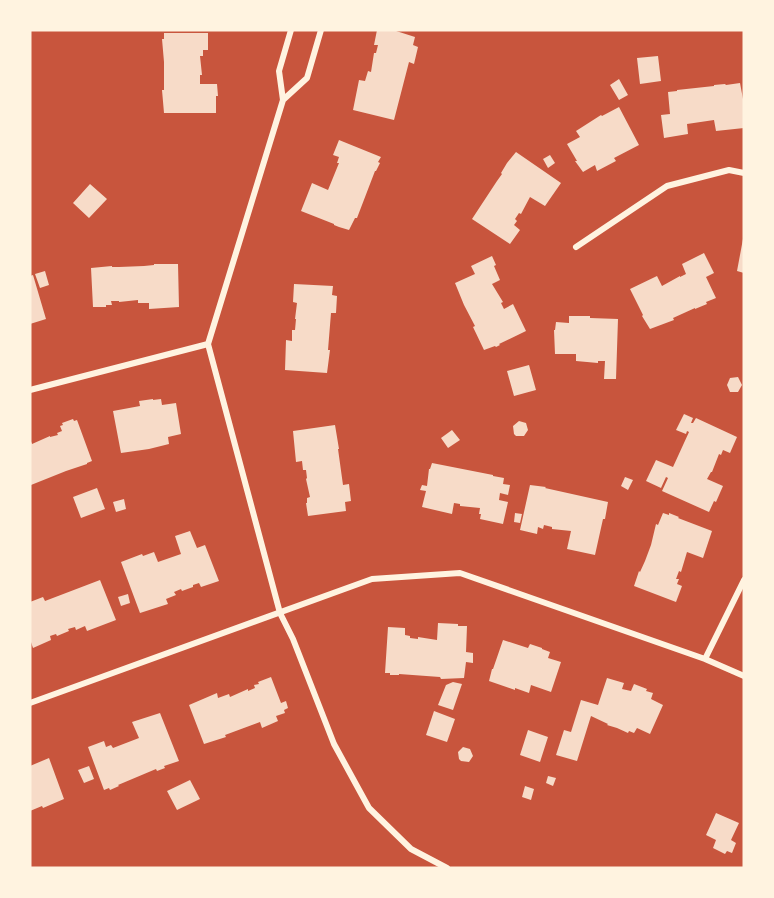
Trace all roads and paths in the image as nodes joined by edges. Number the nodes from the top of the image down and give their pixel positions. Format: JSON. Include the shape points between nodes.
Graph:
{"nodes":[{"id":1,"x":291,"y":30,"type":"edge"},
{"id":2,"x":321,"y":30,"type":"edge"},
{"id":3,"x":283,"y":100,"type":"junction"},
{"id":4,"x":744,"y":173,"type":"edge"},
{"id":5,"x":576,"y":247,"type":"dead end"},
{"id":6,"x":208,"y":344,"type":"junction"},
{"id":7,"x":30,"y":390,"type":"edge"},
{"id":8,"x":744,"y":580,"type":"edge"},
{"id":9,"x":280,"y":613,"type":"junction"},
{"id":10,"x":705,"y":659,"type":"junction"},
{"id":11,"x":744,"y":676,"type":"edge"},
{"id":12,"x":30,"y":703,"type":"edge"},
{"id":13,"x":447,"y":868,"type":"edge"}],
"edges":[{"from":1,"to":3,"type":"street","via":[[279,71]]},
{"from":2,"to":3,"type":"street","via":[[307,78]]},
{"from":3,"to":6,"type":"street"},
{"from":4,"to":5,"type":"street","via":[[729,170],[667,186]]},
{"from":6,"to":7,"type":"street"},
{"from":6,"to":9,"type":"street"},
{"from":8,"to":10,"type":"street"},
{"from":9,"to":10,"type":"street","via":[[372,579],[460,573]]},
{"from":9,"to":12,"type":"street"},
{"from":9,"to":13,"type":"street","via":[[334,744],[369,807],[411,849]]},
{"from":10,"to":11,"type":"street"}]}
